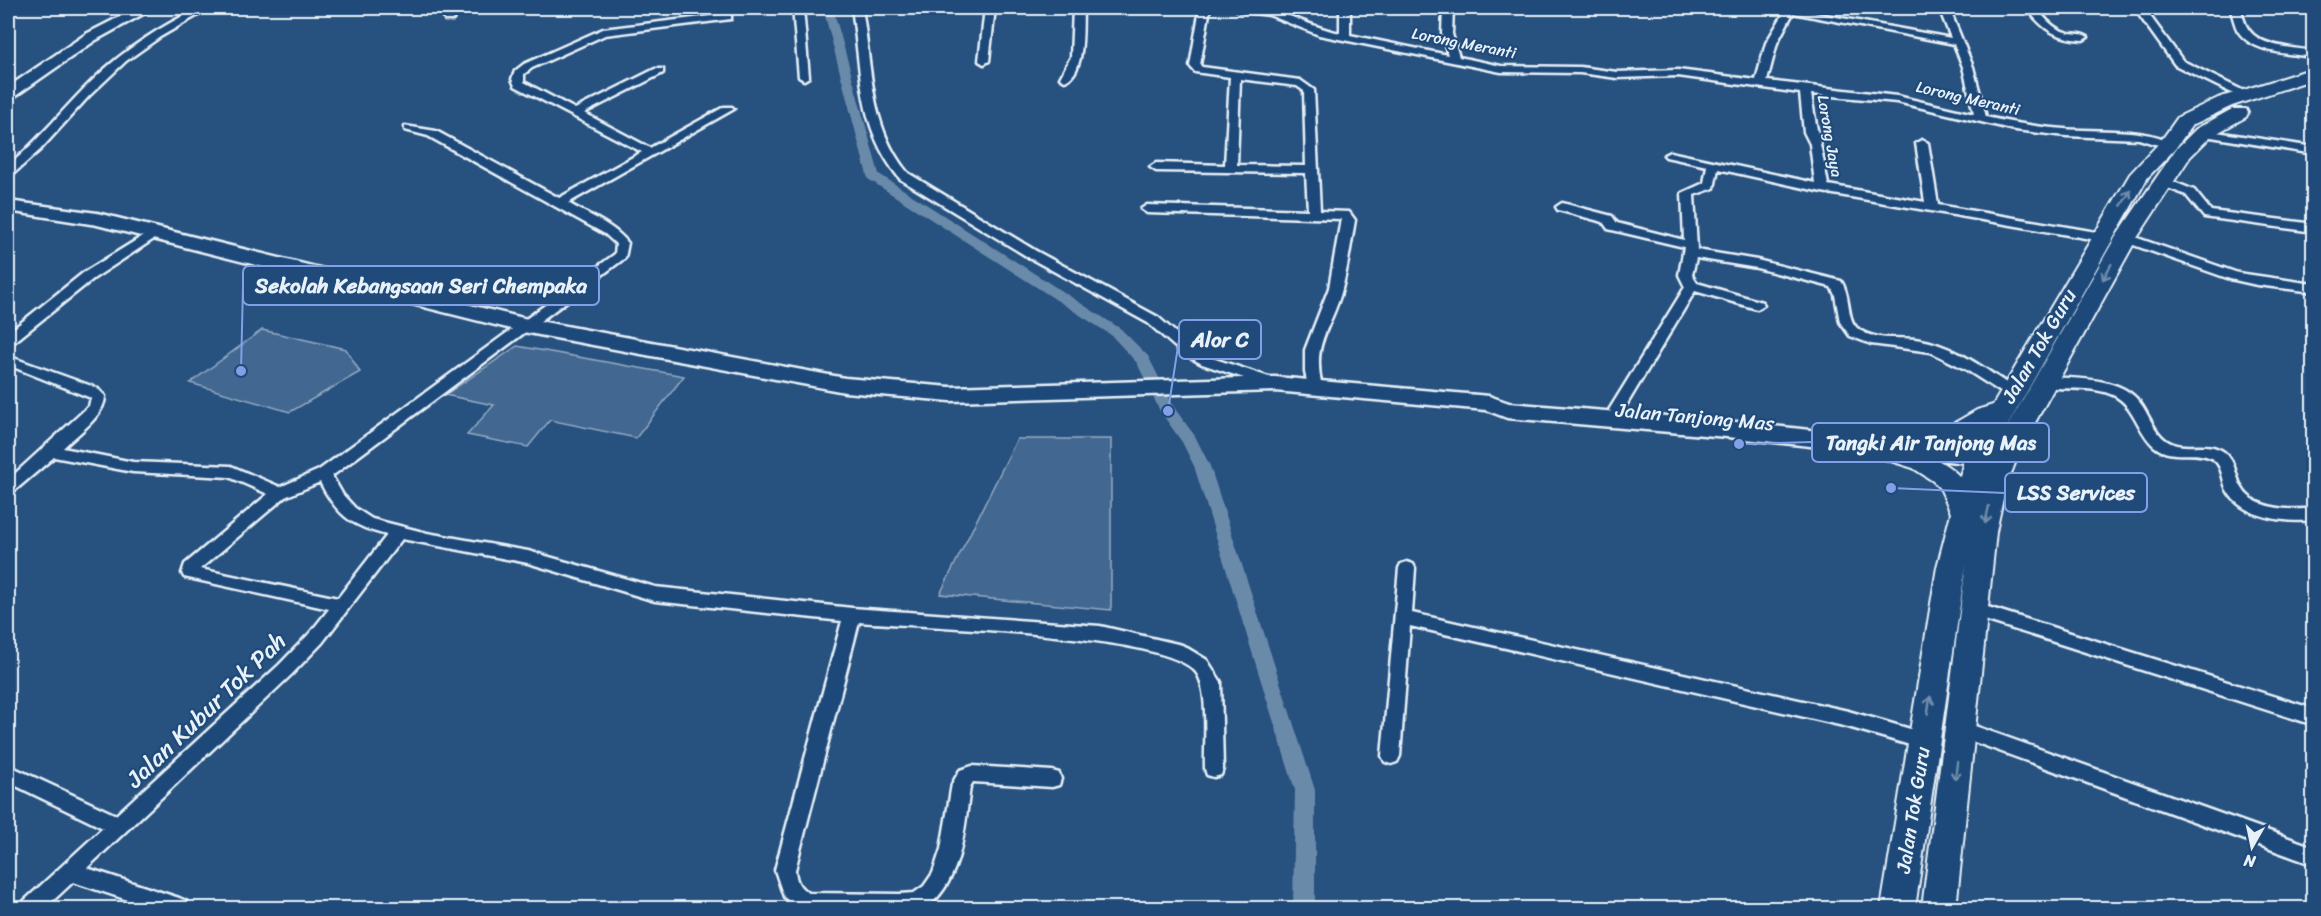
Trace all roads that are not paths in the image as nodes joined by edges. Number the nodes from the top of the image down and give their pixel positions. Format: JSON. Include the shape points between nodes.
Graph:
{"nodes":[{"id":1,"x":147,"y":8,"type":"edge"},
{"id":2,"x":205,"y":8,"type":"edge"},
{"id":3,"x":798,"y":8,"type":"edge"},
{"id":4,"x":857,"y":8,"type":"edge"},
{"id":5,"x":990,"y":8,"type":"edge"},
{"id":6,"x":1078,"y":8,"type":"edge"},
{"id":7,"x":1205,"y":8,"type":"edge"},
{"id":8,"x":1239,"y":8,"type":"edge"},
{"id":9,"x":1345,"y":8,"type":"edge"},
{"id":10,"x":1448,"y":8,"type":"edge"},
{"id":11,"x":1944,"y":8,"type":"edge"},
{"id":12,"x":2032,"y":8,"type":"edge"},
{"id":13,"x":2139,"y":8,"type":"edge"},
{"id":14,"x":2235,"y":8,"type":"edge"},
{"id":15,"x":1792,"y":9,"type":"edge"},
{"id":16,"x":727,"y":17,"type":"dead end"},
{"id":17,"x":1344,"y":37,"type":"junction"},
{"id":18,"x":2083,"y":37,"type":"dead end"},
{"id":19,"x":1958,"y":42,"type":"junction"},
{"id":20,"x":2313,"y":54,"type":"edge"},
{"id":21,"x":1454,"y":59,"type":"junction"},
{"id":22,"x":984,"y":61,"type":"dead end"},
{"id":23,"x":659,"y":71,"type":"dead end"},
{"id":24,"x":2313,"y":73,"type":"edge"},
{"id":25,"x":1235,"y":76,"type":"junction"},
{"id":26,"x":804,"y":77,"type":"dead end"},
{"id":27,"x":1065,"y":78,"type":"dead end"},
{"id":28,"x":1761,"y":82,"type":"junction"},
{"id":29,"x":2313,"y":89,"type":"edge"},
{"id":30,"x":1805,"y":90,"type":"junction"},
{"id":31,"x":8,"y":94,"type":"edge"},
{"id":32,"x":2246,"y":96,"type":"junction"},
{"id":33,"x":728,"y":109,"type":"dead end"},
{"id":34,"x":575,"y":113,"type":"junction"},
{"id":35,"x":1981,"y":119,"type":"junction"},
{"id":36,"x":409,"y":128,"type":"dead end"},
{"id":37,"x":2203,"y":133,"type":"junction"},
{"id":38,"x":1922,"y":143,"type":"dead end"},
{"id":39,"x":2168,"y":145,"type":"junction"},
{"id":40,"x":2313,"y":151,"type":"edge"},
{"id":41,"x":650,"y":152,"type":"junction"},
{"id":42,"x":1670,"y":155,"type":"dead end"},
{"id":43,"x":1713,"y":164,"type":"junction"},
{"id":44,"x":1156,"y":167,"type":"dead end"},
{"id":45,"x":1231,"y":169,"type":"junction"},
{"id":46,"x":1311,"y":170,"type":"junction"},
{"id":47,"x":8,"y":172,"type":"edge"},
{"id":48,"x":2164,"y":182,"type":"junction"},
{"id":49,"x":1822,"y":188,"type":"junction"},
{"id":50,"x":559,"y":203,"type":"junction"},
{"id":51,"x":8,"y":206,"type":"edge"},
{"id":52,"x":1562,"y":207,"type":"dead end"},
{"id":53,"x":1932,"y":207,"type":"junction"},
{"id":54,"x":1147,"y":209,"type":"dead end"},
{"id":55,"x":1314,"y":213,"type":"junction"},
{"id":56,"x":2313,"y":228,"type":"edge"},
{"id":57,"x":156,"y":232,"type":"junction"},
{"id":58,"x":2102,"y":237,"type":"junction"},
{"id":59,"x":2126,"y":238,"type":"junction"},
{"id":60,"x":1691,"y":249,"type":"junction"},
{"id":61,"x":1692,"y":286,"type":"junction"},
{"id":62,"x":2313,"y":288,"type":"edge"},
{"id":63,"x":1757,"y":305,"type":"dead end"},
{"id":64,"x":523,"y":325,"type":"junction"},
{"id":65,"x":8,"y":340,"type":"edge"},
{"id":66,"x":8,"y":360,"type":"edge"},
{"id":67,"x":2043,"y":382,"type":"junction"},
{"id":68,"x":1275,"y":384,"type":"junction"},
{"id":69,"x":1315,"y":386,"type":"junction"},
{"id":70,"x":2006,"y":402,"type":"junction"},
{"id":71,"x":1489,"y":403,"type":"junction"},
{"id":72,"x":1616,"y":410,"type":"junction"},
{"id":73,"x":1912,"y":438,"type":"junction"},
{"id":74,"x":1861,"y":443,"type":"junction"},
{"id":75,"x":51,"y":451,"type":"junction"},
{"id":76,"x":1993,"y":452,"type":"junction"},
{"id":77,"x":324,"y":474,"type":"junction"},
{"id":78,"x":8,"y":488,"type":"edge"},
{"id":79,"x":280,"y":493,"type":"junction"},
{"id":80,"x":1964,"y":513,"type":"junction"},
{"id":81,"x":2313,"y":514,"type":"edge"},
{"id":82,"x":398,"y":532,"type":"junction"},
{"id":83,"x":1407,"y":568,"type":"dead end"},
{"id":84,"x":341,"y":605,"type":"junction"},
{"id":85,"x":1975,"y":610,"type":"junction"},
{"id":86,"x":852,"y":615,"type":"junction"},
{"id":87,"x":1404,"y":618,"type":"junction"},
{"id":88,"x":2313,"y":717,"type":"edge"},
{"id":89,"x":1960,"y":729,"type":"junction"},
{"id":90,"x":1924,"y":741,"type":"junction"},
{"id":91,"x":1391,"y":756,"type":"dead end"},
{"id":92,"x":1214,"y":769,"type":"dead end"},
{"id":93,"x":8,"y":773,"type":"edge"},
{"id":94,"x":1052,"y":779,"type":"dead end"},
{"id":95,"x":119,"y":826,"type":"junction"},
{"id":96,"x":2313,"y":856,"type":"edge"},
{"id":97,"x":70,"y":872,"type":"junction"},
{"id":98,"x":917,"y":905,"type":"edge"},
{"id":99,"x":31,"y":909,"type":"edge"},
{"id":100,"x":179,"y":909,"type":"edge"},
{"id":101,"x":1898,"y":909,"type":"edge"},
{"id":102,"x":1940,"y":909,"type":"edge"}],
"edges":[{"from":1,"to":31,"type":"main road","via":[[91,36]]},
{"from":2,"to":47,"type":"street","via":[[145,42],[110,69]]},
{"from":3,"to":26,"type":"street"},
{"from":4,"to":68,"type":"street","via":[[873,116],[888,155],[904,176],[1153,321],[1187,350],[1207,361]]},
{"from":5,"to":22,"type":"street"},
{"from":6,"to":27,"type":"street","via":[[1076,57]]},
{"from":7,"to":25,"type":"street","via":[[1195,66],[1210,73]]},
{"from":8,"to":17,"type":"street","name":"Lorong Meranti","via":[[1271,12],[1319,32]]},
{"from":9,"to":17,"type":"street"},
{"from":10,"to":21,"type":"street","via":[[1448,34]]},
{"from":11,"to":19,"type":"street"},
{"from":12,"to":18,"type":"street","via":[[2053,32]]},
{"from":13,"to":32,"type":"street","via":[[2180,63]]},
{"from":14,"to":20,"type":"street","via":[[2249,37]]},
{"from":15,"to":19,"type":"street"},
{"from":15,"to":28,"type":"street","via":[[1768,49]]},
{"from":16,"to":34,"type":"street","via":[[603,32],[519,73],[519,84]]},
{"from":17,"to":21,"type":"street","name":"Lorong Meranti"},
{"from":19,"to":35,"type":"street"},
{"from":21,"to":28,"type":"street","name":"Lorong Meranti","via":[[1519,70],[1580,70],[1628,76],[1678,73]]},
{"from":23,"to":34,"type":"street"},
{"from":24,"to":32,"type":"main road","name":"Jalan Tok Guru"},
{"from":25,"to":45,"type":"street"},
{"from":25,"to":46,"type":"street","via":[[1306,86],[1311,100]]},
{"from":28,"to":30,"type":"street","name":"Lorong Meranti"},
{"from":29,"to":37,"type":"main road","name":"Jalan Tok Guru","via":[[2241,112]]},
{"from":30,"to":35,"type":"street","name":"Lorong Meranti","via":[[1898,99]]},
{"from":30,"to":49,"type":"street","name":"Lorong Jaya"},
{"from":32,"to":39,"type":"main road","name":"Jalan Tok Guru","via":[[2185,121]]},
{"from":33,"to":41,"type":"street"},
{"from":34,"to":41,"type":"street"},
{"from":35,"to":39,"type":"street","name":"Lorong Meranti","via":[[2038,130],[2140,136]]},
{"from":36,"to":50,"type":"street","via":[[432,133]]},
{"from":37,"to":40,"type":"street"},
{"from":37,"to":48,"type":"main road","name":"Jalan Tok Guru","via":[[2183,153]]},
{"from":38,"to":53,"type":"street"},
{"from":58,"to":39,"type":"main road","name":"Jalan Tok Guru","one_way":true,"via":[[2140,174]]},
{"from":41,"to":50,"type":"street"},
{"from":42,"to":43,"type":"street"},
{"from":43,"to":49,"type":"street"},
{"from":43,"to":60,"type":"street","via":[[1710,185],[1688,193]]},
{"from":44,"to":45,"type":"street"},
{"from":45,"to":46,"type":"street"},
{"from":46,"to":55,"type":"street"},
{"from":48,"to":56,"type":"street","via":[[2196,197],[2208,214]]},
{"from":48,"to":59,"type":"main road","name":"Jalan Tok Guru"},
{"from":49,"to":53,"type":"street"},
{"from":50,"to":64,"type":"street","via":[[609,231],[622,243],[621,255]]},
{"from":51,"to":57,"type":"main road","name":"Jalan Tanjong Mas"},
{"from":52,"to":60,"type":"street"},
{"from":53,"to":58,"type":"street"},
{"from":54,"to":55,"type":"street"},
{"from":55,"to":69,"type":"street","via":[[1345,215],[1349,220],[1333,297],[1309,355]]},
{"from":57,"to":64,"type":"main road","name":"Jalan Tanjong Mas"},
{"from":57,"to":65,"type":"street","via":[[88,276]]},
{"from":58,"to":70,"type":"main road","name":"Jalan Tok Guru"},
{"from":59,"to":62,"type":"street","via":[[2235,276]]},
{"from":59,"to":67,"type":"main road","name":"Jalan Tok Guru","one_way":true},
{"from":60,"to":61,"type":"street","via":[[1684,277]]},
{"from":60,"to":70,"type":"street","via":[[1836,284],[1848,327],[1854,333],[1870,339],[1925,345],[1964,361]]},
{"from":61,"to":63,"type":"street"},
{"from":61,"to":72,"type":"street"},
{"from":64,"to":68,"type":"main road","name":"Jalan Tanjong Mas","via":[[880,389],[950,394]]},
{"from":64,"to":77,"type":"street"},
{"from":66,"to":75,"type":"street","via":[[98,396],[94,409]]},
{"from":67,"to":76,"type":"main road","name":"Jalan Tok Guru"},
{"from":67,"to":81,"type":"street","via":[[2120,392],[2132,401],[2154,438],[2167,447],[2219,456],[2236,493],[2247,504],[2287,514]]},
{"from":68,"to":69,"type":"main road","name":"Jalan Tanjong Mas"},
{"from":69,"to":71,"type":"main road","name":"Jalan Tanjong Mas"},
{"from":70,"to":73,"type":"main road","via":[[1964,430]]},
{"from":70,"to":76,"type":"main road","name":"Jalan Tok Guru"},
{"from":71,"to":72,"type":"main road","name":"Jalan Tanjong Mas","via":[[1514,400]]},
{"from":71,"to":74,"type":"main road","name":"Jalan Tanjong Mas","via":[[1507,410]]},
{"from":72,"to":73,"type":"main road","name":"Jalan Tanjong Mas"},
{"from":73,"to":76,"type":"main road","name":"Jalan Tanjong Mas"},
{"from":74,"to":76,"type":"main road","name":"Jalan Tanjong Mas"},
{"from":74,"to":80,"type":"main road","via":[[1940,472],[1950,482]]},
{"from":75,"to":78,"type":"street"},
{"from":75,"to":79,"type":"street","via":[[134,466],[231,472]]},
{"from":76,"to":80,"type":"main road","name":"Jalan Tok Guru"},
{"from":76,"to":85,"type":"main road","name":"Jalan Tok Guru","one_way":true,"via":[[1992,489]]},
{"from":77,"to":79,"type":"street"},
{"from":77,"to":82,"type":"street","via":[[337,500],[349,512],[367,524]]},
{"from":79,"to":84,"type":"street","via":[[198,561],[190,573]]},
{"from":90,"to":80,"type":"main road","name":"Jalan Tok Guru","one_way":true,"via":[[1951,567]]},
{"from":82,"to":84,"type":"street","name":"Jalan Kubur Tok Pah"},
{"from":82,"to":86,"type":"street","via":[[528,557],[655,594]]},
{"from":83,"to":87,"type":"street"},
{"from":84,"to":95,"type":"street","name":"Jalan Kubur Tok Pah","via":[[285,670]]},
{"from":85,"to":88,"type":"street"},
{"from":85,"to":89,"type":"main road","name":"Jalan Tok Guru"},
{"from":86,"to":92,"type":"street","via":[[1100,633],[1182,652],[1201,665],[1212,682]]},
{"from":86,"to":98,"type":"street","via":[[785,870],[786,884],[801,901],[809,903]]},
{"from":87,"to":90,"type":"street","via":[[1848,719]]},
{"from":87,"to":91,"type":"street"},
{"from":89,"to":96,"type":"street"},
{"from":89,"to":102,"type":"main road","name":"Jalan Tok Guru","one_way":true},
{"from":90,"to":101,"type":"main road","name":"Jalan Tok Guru"},
{"from":93,"to":95,"type":"street"},
{"from":94,"to":98,"type":"street","via":[[967,776],[961,784],[942,878]]},
{"from":95,"to":97,"type":"street","name":"Jalan Kubur Tok Pah"},
{"from":97,"to":99,"type":"street","name":"Jalan Kubur Tok Pah"},
{"from":97,"to":100,"type":"street"}]}
